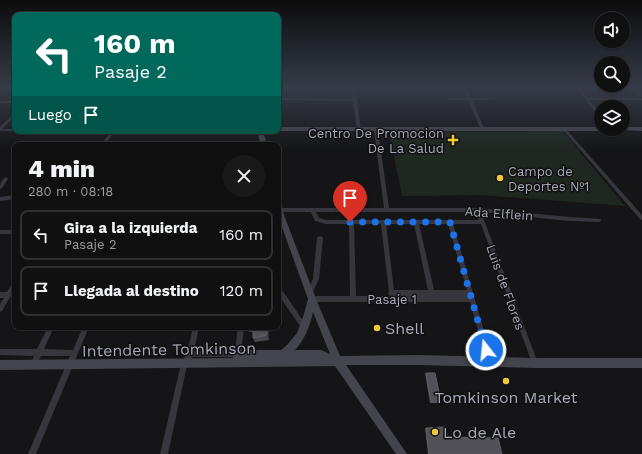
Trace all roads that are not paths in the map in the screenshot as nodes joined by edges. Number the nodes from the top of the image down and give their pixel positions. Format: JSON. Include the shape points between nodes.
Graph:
{"nodes":[{"id":1,"x":356,"y":108,"type":"edge"},
{"id":2,"x":473,"y":108,"type":"edge"},
{"id":3,"x":12,"y":118,"type":"edge"},
{"id":4,"x":281,"y":129,"type":"edge"},
{"id":5,"x":564,"y":129,"type":"junction"},
{"id":6,"x":594,"y":129,"type":"edge"},
{"id":7,"x":630,"y":129,"type":"edge"},
{"id":8,"x":642,"y":129,"type":"edge"},
{"id":9,"x":0,"y":130,"type":"edge"},
{"id":10,"x":12,"y":130,"type":"edge"},
{"id":11,"x":359,"y":130,"type":"junction"},
{"id":12,"x":376,"y":130,"type":"junction"},
{"id":13,"x":483,"y":130,"type":"junction"},
{"id":14,"x":6,"y":179,"type":"dead end"},
{"id":15,"x":0,"y":187,"type":"edge"},
{"id":16,"x":12,"y":198,"type":"edge"},
{"id":17,"x":0,"y":200,"type":"edge"},
{"id":18,"x":313,"y":210,"type":"junction"},
{"id":19,"x":387,"y":210,"type":"junction"},
{"id":20,"x":478,"y":210,"type":"junction"},
{"id":21,"x":281,"y":214,"type":"edge"},
{"id":22,"x":281,"y":217,"type":"edge"},
{"id":23,"x":642,"y":218,"type":"edge"},
{"id":24,"x":598,"y":220,"type":"dead end"},
{"id":25,"x":350,"y":222,"type":"junction"},
{"id":26,"x":383,"y":222,"type":"junction"},
{"id":27,"x":416,"y":222,"type":"junction"},
{"id":28,"x":450,"y":222,"type":"junction"},
{"id":29,"x":483,"y":222,"type":"junction"},
{"id":30,"x":0,"y":232,"type":"edge"},
{"id":31,"x":12,"y":232,"type":"edge"},
{"id":32,"x":320,"y":238,"type":"dead end"},
{"id":33,"x":12,"y":289,"type":"edge"},
{"id":34,"x":281,"y":294,"type":"edge"},
{"id":35,"x":0,"y":295,"type":"edge"},
{"id":36,"x":8,"y":295,"type":"junction"},
{"id":37,"x":311,"y":296,"type":"junction"},
{"id":38,"x":392,"y":296,"type":"junction"},
{"id":39,"x":432,"y":296,"type":"junction"},
{"id":40,"x":471,"y":296,"type":"junction"},
{"id":41,"x":353,"y":299,"type":"junction"},
{"id":42,"x":0,"y":309,"type":"edge"},
{"id":43,"x":304,"y":328,"type":"junction"},
{"id":44,"x":50,"y":330,"type":"edge"},
{"id":45,"x":85,"y":330,"type":"edge"},
{"id":46,"x":195,"y":330,"type":"edge"},
{"id":47,"x":241,"y":330,"type":"edge"},
{"id":48,"x":0,"y":352,"type":"edge"},
{"id":49,"x":39,"y":352,"type":"junction"},
{"id":50,"x":75,"y":352,"type":"junction"},
{"id":51,"x":284,"y":353,"type":"junction"},
{"id":52,"x":190,"y":354,"type":"junction"},
{"id":53,"x":238,"y":354,"type":"junction"},
{"id":54,"x":338,"y":362,"type":"junction"},
{"id":55,"x":490,"y":362,"type":"junction"},
{"id":56,"x":236,"y":363,"type":"junction"},
{"id":57,"x":534,"y":363,"type":"junction"},
{"id":58,"x":642,"y":363,"type":"edge"},
{"id":59,"x":184,"y":364,"type":"junction"},
{"id":60,"x":0,"y":365,"type":"edge"},
{"id":61,"x":33,"y":365,"type":"junction"},
{"id":62,"x":69,"y":365,"type":"junction"},
{"id":63,"x":32,"y":454,"type":"edge"},
{"id":64,"x":164,"y":454,"type":"edge"},
{"id":65,"x":402,"y":454,"type":"edge"}],
"edges":[{"from":1,"to":11,"type":"street"},
{"from":2,"to":13,"type":"street"},
{"from":3,"to":9,"type":"street"},
{"from":4,"to":11,"type":"street"},
{"from":5,"to":6,"type":"street"},
{"from":5,"to":13,"type":"street"},
{"from":5,"to":23,"type":"street"},
{"from":7,"to":8,"type":"street"},
{"from":9,"to":10,"type":"street"},
{"from":11,"to":12,"type":"street"},
{"from":12,"to":13,"type":"street"},
{"from":12,"to":19,"type":"street"},
{"from":14,"to":15,"type":"street"},
{"from":16,"to":17,"type":"street"},
{"from":18,"to":19,"type":"street","name":"Ada Elflein"},
{"from":18,"to":21,"type":"street","name":"Ada Elflein"},
{"from":18,"to":25,"type":"street","via":[[317,220]]},
{"from":19,"to":20,"type":"street","name":"Ada Elflein"},
{"from":20,"to":24,"type":"street","name":"Ada Elflein"},
{"from":20,"to":29,"type":"street","name":"Luis de Flores"},
{"from":22,"to":37,"type":"street"},
{"from":25,"to":26,"type":"street"},
{"from":25,"to":41,"type":"street"},
{"from":26,"to":27,"type":"street"},
{"from":26,"to":38,"type":"street"},
{"from":27,"to":28,"type":"street"},
{"from":27,"to":39,"type":"street"},
{"from":28,"to":29,"type":"street"},
{"from":28,"to":40,"type":"street"},
{"from":29,"to":57,"type":"street","name":"Luis de Flores"},
{"from":30,"to":31,"type":"street"},
{"from":32,"to":37,"type":"street","via":[[316,279]]},
{"from":33,"to":36,"type":"street"},
{"from":34,"to":43,"type":"street"},
{"from":35,"to":36,"type":"street"},
{"from":36,"to":42,"type":"street"},
{"from":37,"to":41,"type":"street","name":"Pasaje 1"},
{"from":37,"to":43,"type":"street","via":[[309,317]]},
{"from":37,"to":54,"type":"street"},
{"from":38,"to":39,"type":"street","name":"Pasaje 1"},
{"from":38,"to":41,"type":"street","name":"Pasaje 1"},
{"from":39,"to":40,"type":"street","name":"Pasaje 1"},
{"from":40,"to":55,"type":"street"},
{"from":43,"to":51,"type":"street","via":[[293,347]]},
{"from":44,"to":49,"type":"street"},
{"from":45,"to":50,"type":"street"},
{"from":46,"to":52,"type":"street"},
{"from":47,"to":53,"type":"street"},
{"from":48,"to":49,"type":"street","name":"Intendente Tomkinson"},
{"from":49,"to":50,"type":"street","name":"Intendente Tomkinson"},
{"from":49,"to":61,"type":"street"},
{"from":50,"to":62,"type":"street"},
{"from":51,"to":53,"type":"street","name":"Intendente Tomkinson"},
{"from":51,"to":54,"type":"street","name":"Intendente Tomkinson","via":[[321,354]]},
{"from":52,"to":53,"type":"street","name":"Intendente Tomkinson"},
{"from":52,"to":59,"type":"street"},
{"from":53,"to":56,"type":"street"},
{"from":54,"to":55,"type":"street","name":"Intendente Tomkinson"},
{"from":54,"to":56,"type":"street","name":"Intendente Tomkinson"},
{"from":54,"to":65,"type":"street"},
{"from":55,"to":57,"type":"street","name":"Intendente Tomkinson"},
{"from":56,"to":59,"type":"street","name":"Intendente Tomkinson"},
{"from":57,"to":58,"type":"street","name":"Intendente Tomkinson"},
{"from":59,"to":62,"type":"street","name":"Intendente Tomkinson"},
{"from":59,"to":64,"type":"street"},
{"from":60,"to":61,"type":"street","name":"Intendente Tomkinson"},
{"from":61,"to":62,"type":"street","name":"Intendente Tomkinson"},
{"from":62,"to":63,"type":"street"}]}
